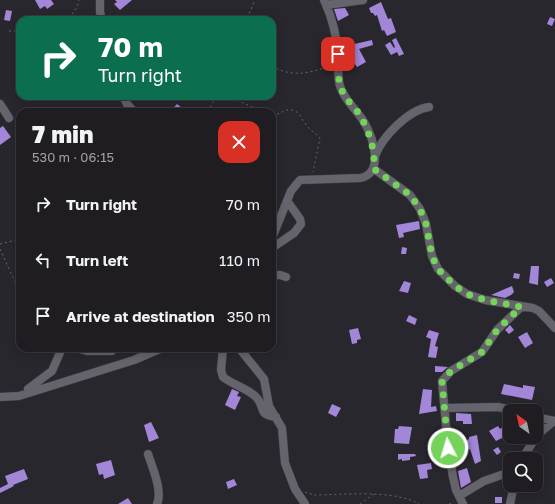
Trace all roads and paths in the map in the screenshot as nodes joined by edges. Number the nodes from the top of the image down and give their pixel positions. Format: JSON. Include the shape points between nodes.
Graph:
{"nodes":[{"id":1,"x":79,"y":0,"type":"edge"},
{"id":2,"x":100,"y":0,"type":"edge"},
{"id":3,"x":255,"y":0,"type":"edge"},
{"id":4,"x":363,"y":0,"type":"edge"},
{"id":5,"x":325,"y":2,"type":"edge"},
{"id":6,"x":68,"y":16,"type":"edge"},
{"id":7,"x":101,"y":16,"type":"edge"},
{"id":8,"x":249,"y":16,"type":"edge"},
{"id":9,"x":9,"y":31,"type":"dead end"},
{"id":10,"x":16,"y":31,"type":"edge"},
{"id":11,"x":339,"y":63,"type":"junction"},
{"id":12,"x":276,"y":68,"type":"edge"},
{"id":13,"x":125,"y":100,"type":"edge"},
{"id":14,"x":237,"y":100,"type":"edge"},
{"id":15,"x":0,"y":104,"type":"edge"},
{"id":16,"x":429,"y":107,"type":"dead end"},
{"id":17,"x":131,"y":108,"type":"edge"},
{"id":18,"x":254,"y":108,"type":"edge"},
{"id":19,"x":276,"y":115,"type":"edge"},
{"id":20,"x":9,"y":118,"type":"dead end"},
{"id":21,"x":375,"y":156,"type":"junction"},
{"id":22,"x":374,"y":169,"type":"junction"},
{"id":23,"x":311,"y":179,"type":"junction"},
{"id":24,"x":288,"y":202,"type":"junction"},
{"id":25,"x":276,"y":229,"type":"edge"},
{"id":26,"x":16,"y":240,"type":"edge"},
{"id":27,"x":0,"y":244,"type":"edge"},
{"id":28,"x":276,"y":245,"type":"edge"},
{"id":29,"x":0,"y":249,"type":"edge"},
{"id":30,"x":276,"y":275,"type":"edge"},
{"id":31,"x":286,"y":277,"type":"dead end"},
{"id":32,"x":16,"y":284,"type":"edge"},
{"id":33,"x":521,"y":307,"type":"junction"},
{"id":34,"x":555,"y":328,"type":"edge"},
{"id":35,"x":60,"y":352,"type":"edge"},
{"id":36,"x":153,"y":352,"type":"edge"},
{"id":37,"x":223,"y":352,"type":"edge"},
{"id":38,"x":242,"y":352,"type":"edge"},
{"id":39,"x":19,"y":396,"type":"junction"},
{"id":40,"x":0,"y":397,"type":"edge"},
{"id":41,"x":445,"y":408,"type":"junction"},
{"id":42,"x":503,"y":408,"type":"edge"},
{"id":43,"x":276,"y":417,"type":"junction"},
{"id":44,"x":543,"y":419,"type":"edge"},
{"id":45,"x":554,"y":421,"type":"edge"},
{"id":46,"x":543,"y":431,"type":"edge"},
{"id":47,"x":148,"y":454,"type":"dead end"},
{"id":48,"x":503,"y":474,"type":"edge"},
{"id":49,"x":295,"y":489,"type":"junction"},
{"id":50,"x":513,"y":492,"type":"edge"},
{"id":51,"x":377,"y":493,"type":"junction"},
{"id":52,"x":459,"y":496,"type":"junction"},
{"id":53,"x":157,"y":504,"type":"edge"},
{"id":54,"x":305,"y":504,"type":"edge"},
{"id":55,"x":360,"y":504,"type":"edge"},
{"id":56,"x":419,"y":504,"type":"edge"},
{"id":57,"x":463,"y":504,"type":"edge"},
{"id":58,"x":510,"y":504,"type":"edge"}],
"edges":[{"from":1,"to":6,"type":"path"},
{"from":2,"to":7,"type":"street"},
{"from":3,"to":8,"type":"path"},
{"from":4,"to":5,"type":"street"},
{"from":5,"to":11,"type":"street","via":[[336,34]]},
{"from":9,"to":10,"type":"path"},
{"from":11,"to":12,"type":"path","via":[[302,74],[288,73]]},
{"from":11,"to":21,"type":"street","via":[[338,77],[341,88],[364,122]]},
{"from":13,"to":17,"type":"street"},
{"from":14,"to":18,"type":"path"},
{"from":15,"to":20,"type":"street"},
{"from":16,"to":21,"type":"street","via":[[414,113],[388,135]]},
{"from":19,"to":23,"type":"path","via":[[294,110],[320,138]]},
{"from":21,"to":22,"type":"street"},
{"from":22,"to":23,"type":"street","via":[[369,176],[360,178]]},
{"from":22,"to":33,"type":"street","via":[[410,195],[420,209],[426,224],[432,256],[438,269],[455,286],[467,294],[485,300]]},
{"from":23,"to":24,"type":"street","via":[[295,183]]},
{"from":24,"to":25,"type":"street"},
{"from":24,"to":28,"type":"street","via":[[301,224],[294,233]]},
{"from":26,"to":27,"type":"path"},
{"from":29,"to":32,"type":"path"},
{"from":30,"to":31,"type":"street"},
{"from":33,"to":34,"type":"street","via":[[539,311]]},
{"from":33,"to":41,"type":"street","via":[[497,330],[482,352],[445,376],[442,381]]},
{"from":35,"to":39,"type":"street","via":[[52,371]]},
{"from":36,"to":39,"type":"street"},
{"from":37,"to":43,"type":"street","via":[[223,377],[252,393],[267,416]]},
{"from":38,"to":43,"type":"street","via":[[264,379],[268,406]]},
{"from":39,"to":40,"type":"street"},
{"from":41,"to":42,"type":"street"},
{"from":41,"to":52,"type":"street","via":[[448,448],[454,484]]},
{"from":43,"to":49,"type":"street","via":[[282,428],[285,463]]},
{"from":44,"to":45,"type":"street"},
{"from":45,"to":46,"type":"street"},
{"from":47,"to":53,"type":"street","via":[[158,491]]},
{"from":48,"to":52,"type":"street","via":[[484,481]]},
{"from":49,"to":51,"type":"path","via":[[314,495]]},
{"from":49,"to":54,"type":"street"},
{"from":50,"to":58,"type":"street"},
{"from":51,"to":55,"type":"path"},
{"from":51,"to":56,"type":"path"},
{"from":52,"to":57,"type":"street"}]}
